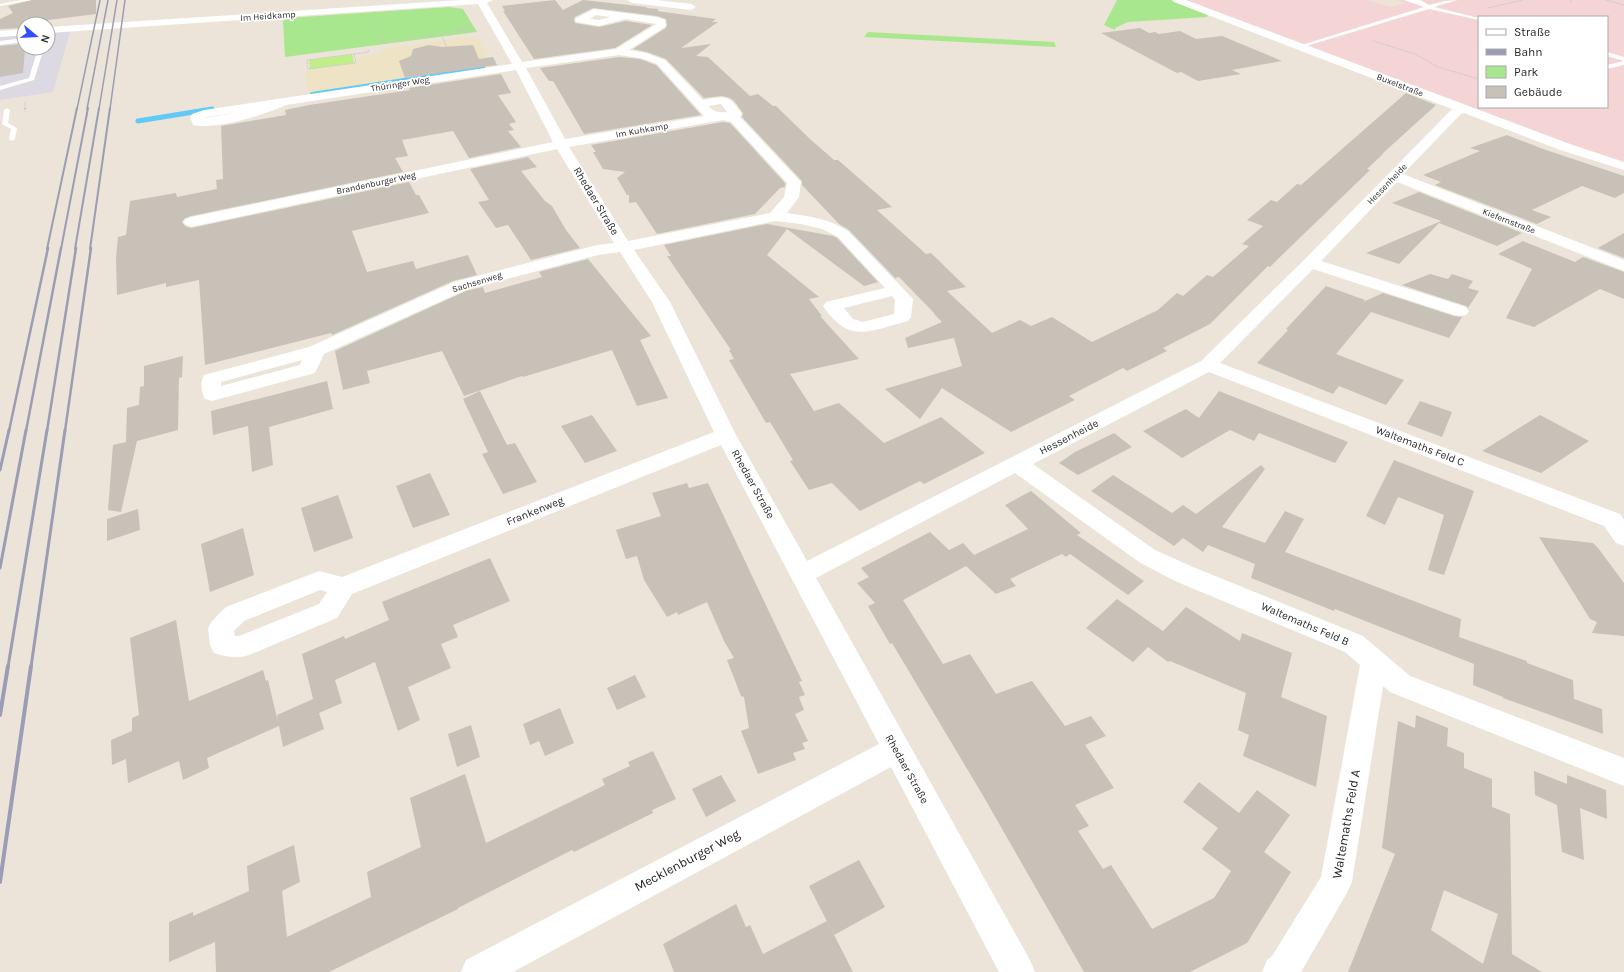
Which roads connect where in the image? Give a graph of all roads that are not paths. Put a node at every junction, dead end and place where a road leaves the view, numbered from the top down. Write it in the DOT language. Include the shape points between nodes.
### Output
graph roads {
  1 [pos="29,0"];
  2 [pos="483,0"];
  3 [pos="632,0"];
  4 [pos="1177,0"];
  5 [pos="1406,0"];
  6 [pos="1429,0"];
  7 [pos="1456,0"];
  8 [pos="1419,2"];
  9 [pos="1445,2"];
  10 [pos="1,7"];
  11 [pos="691,7"];
  12 [pos="1428,8"];
  13 [pos="626,16"];
  14 [pos="1478,19"];
  15 [pos="56,29"];
  16 [pos="16,33"];
  17 [pos="0,34"];
  18 [pos="16,41"];
  19 [pos="0,43"];
  20 [pos="1298,46"];
  21 [pos="619,52"];
  22 [pos="1608,54"];
  23 [pos="39,56"];
  24 [pos="1624,59"];
  25 [pos="1624,63"];
  26 [pos="519,66"];
  27 [pos="1608,67"];
  28 [pos="0,88"];
  29 [pos="281,103"];
  30 [pos="1466,109"];
  31 [pos="7,110"];
  32 [pos="722,116"];
  33 [pos="12,139"];
  34 [pos="561,144"];
  35 [pos="1624,166"];
  36 [pos="1395,176"];
  37 [pos="775,216"];
  38 [pos="191,222"];
  39 [pos="624,247"];
  40 [pos="1310,263"];
  41 [pos="1624,266"];
  42 [pos="896,290"];
  43 [pos="1460,311"];
  44 [pos="316,351"];
  45 [pos="1208,365"];
  46 [pos="726,435"];
  47 [pos="1017,464"];
  48 [pos="1620,523"];
  49 [pos="802,574"];
  50 [pos="343,587"];
  51 [pos="1374,662"];
  52 [pos="896,749"];
  53 [pos="1624,772"];
  54 [pos="478,972"];
  55 [pos="1018,972"];
  56 [pos="1279,972"];
  1 -- 10 [label="lane"];
  2 -- 15 [label="street, Im Heidkamp"];
  2 -- 26 [label="street, Rhedaer Straße"];
  3 -- 11 [label="street"];
  4 -- 20 [label="street, Buxelstraße"];
  5 -- 8 [label="lane"];
  6 -- 9 [label="lane"];
  7 -- 9 [label="lane"];
  8 -- 12 [label="lane"];
  9 -- 12 [label="lane"];
  12 -- 14 [label="lane"];
  12 -- 20 [label="lane"];
  13 -- 21 [label="street, Im Kuhkamp" via="661,22"];
  16 -- 17 [label="street"];
  18 -- 19 [label="lane"];
  20 -- 30 [label="street, Buxelstraße"];
  21 -- 26 [label="street, Im Kuhkamp"];
  21 -- 32 [label="street, Im Kuhkamp" via="642,55 661,62 700,104 724,100 736,114"];
  22 -- 24 [label="lane"];
  23 -- 28 [label="lane" via="32,78"];
  25 -- 27 [label="lane"];
  26 -- 29 [label="street, Thüringer Weg"];
  26 -- 34 [label="street, Rhedaer Straße"];
  29 -- 29 [label="street, Thüringer Weg" via="204,114 196,117 197,122 208,122 253,113"];
  30 -- 35 [label="street, Buxelstraße" via="1565,147"];
  30 -- 36 [label="street, Hessenheide" via="1457,111"];
  31 -- 33 [label="lane" via="5,124 14,128"];
  32 -- 34 [label="street, Im Kuhkamp"];
  32 -- 37 [label="street" via="735,119 794,182 795,192 789,203"];
  34 -- 38 [label="street, Brandenburger Weg"];
  34 -- 39 [label="street, Rhedaer Straße"];
  36 -- 40 [label="street, Hessenheide"];
  36 -- 41 [label="street, Kiefernstraße"];
  37 -- 39 [label="street"];
  37 -- 42 [label="street" via="836,229"];
  39 -- 44 [label="street, Sachsenweg" via="597,250 460,286"];
  39 -- 46 [label="street, Rhedaer Straße" via="660,302"];
  40 -- 43 [label="street"];
  40 -- 45 [label="street, Hessenheide"];
  44 -- 44 [label="street, Sachsenweg" via="308,369 212,395 211,380"];
  45 -- 47 [label="street, Hessenheide"];
  45 -- 48 [label="street, Waltemaths Feld C"];
  46 -- 49 [label="street, Rhedaer Straße"];
  46 -- 50 [label="street, Frankenweg"];
  47 -- 49 [label="street, Hessenheide"];
  47 -- 51 [label="street, Waltemaths Feld B" via="1147,556 1184,574 1354,644"];
  49 -- 52 [label="street, Rhedaer Straße"];
  51 -- 53 [label="street, Waltemaths Feld B" via="1400,684"];
  51 -- 56 [label="street, Waltemaths Feld A" via="1336,882 1284,968"];
  52 -- 54 [label="street, Mecklenburger Weg"];
  52 -- 55 [label="street, Rhedaer Straße"];
}
